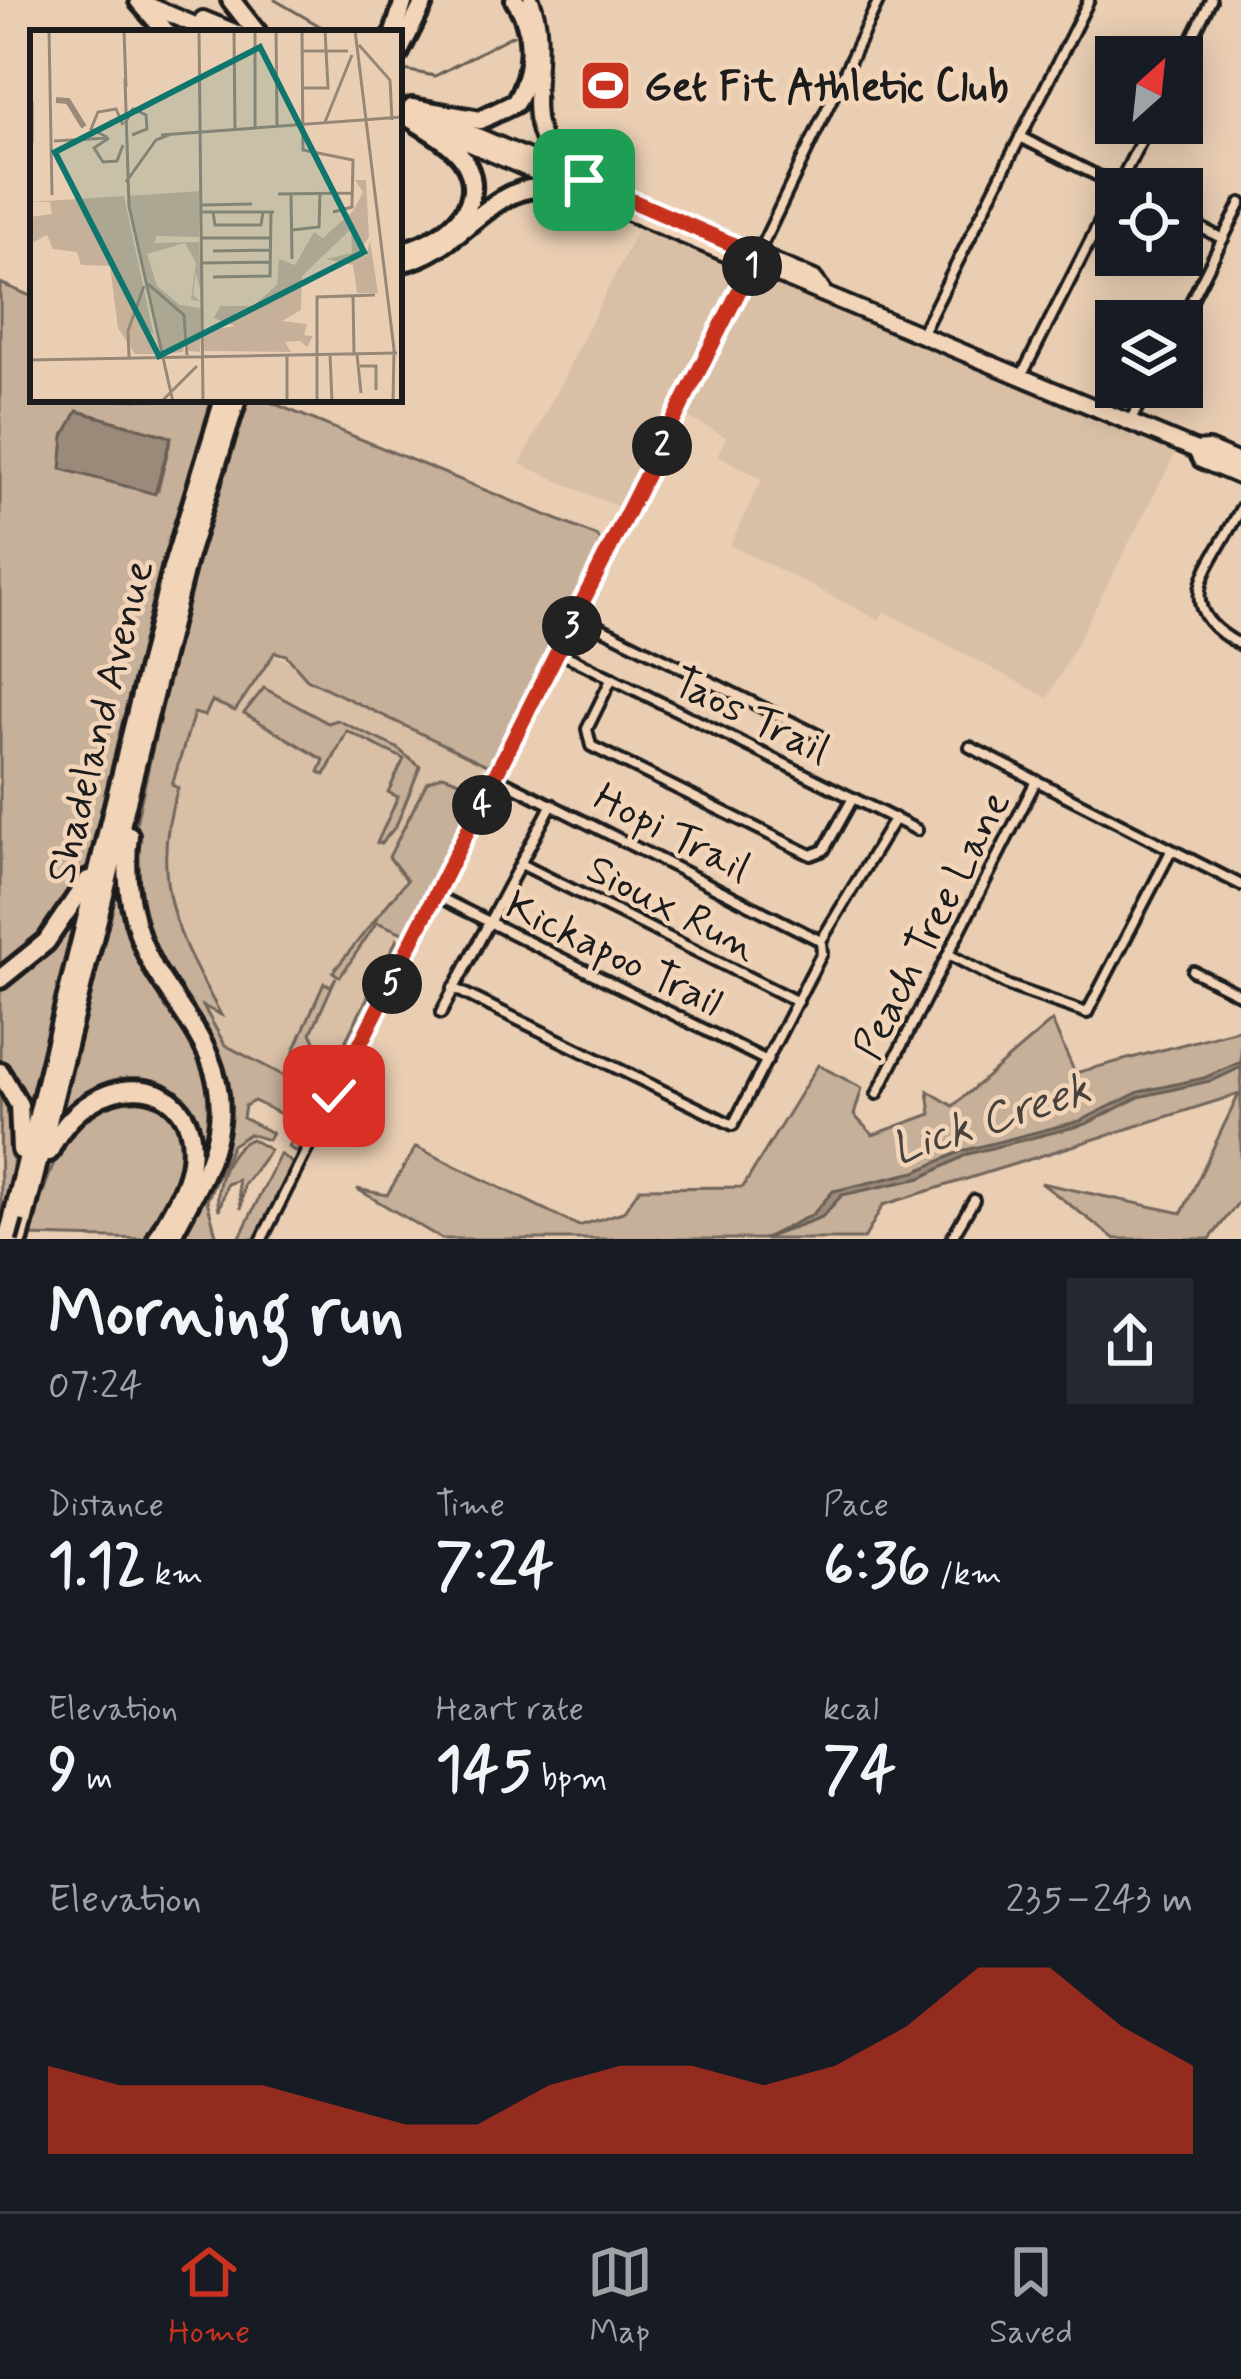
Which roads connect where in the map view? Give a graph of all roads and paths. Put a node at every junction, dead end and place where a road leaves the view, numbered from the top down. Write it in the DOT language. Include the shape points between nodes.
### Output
graph roads {
  1 [pos="160,0"];
  2 [pos="231,0"];
  3 [pos="408,0"];
  4 [pos="425,0"];
  5 [pos="440,0"];
  6 [pos="514,0"];
  7 [pos="531,0"];
  8 [pos="879,0"];
  9 [pos="1090,0"];
  10 [pos="1211,0"];
  11 [pos="137,1"];
  12 [pos="163,30"];
  13 [pos="207,30"];
  14 [pos="230,30"];
  15 [pos="255,30"];
  16 [pos="400,30"];
  17 [pos="402,33"];
  18 [pos="402,35"];
  19 [pos="1193,36"];
  20 [pos="405,110"];
  21 [pos="1020,137"];
  22 [pos="1095,176"];
  23 [pos="584,180"];
  24 [pos="603,202"];
  25 [pos="1241,202"];
  26 [pos="1203,228"];
  27 [pos="1095,234"];
  28 [pos="1223,238"];
  29 [pos="402,251"];
  30 [pos="754,261"];
  31 [pos="402,262"];
  32 [pos="1192,300"];
  33 [pos="922,333"];
  34 [pos="1022,375"];
  35 [pos="223,402"];
  36 [pos="236,402"];
  37 [pos="1138,408"];
  38 [pos="1131,422"];
  39 [pos="1196,450"];
  40 [pos="1241,463"];
  41 [pos="1241,477"];
  42 [pos="1241,508"];
  43 [pos="577,616"];
  44 [pos="1241,645"];
  45 [pos="560,652"];
  46 [pos="612,678"];
  47 [pos="820,736"];
  48 [pos="970,747"];
  49 [pos="134,777"];
  50 [pos="496,777"];
  51 [pos="1036,781"];
  52 [pos="853,797"];
  53 [pos="552,804"];
  54 [pos="895,818"];
  55 [pos="917,830"];
  56 [pos="1171,851"];
  57 [pos="101,859"];
  58 [pos="521,864"];
  59 [pos="1241,885"];
  60 [pos="437,896"];
  61 [pos="488,922"];
  62 [pos="821,941"];
  63 [pos="950,955"];
  64 [pos="1193,971"];
  65 [pos="0,979"];
  66 [pos="453,988"];
  67 [pos="1241,995"];
  68 [pos="798,1002"];
  69 [pos="441,1013"];
  70 [pos="767,1061"];
  71 [pos="0,1072"];
  72 [pos="878,1094"];
  73 [pos="974,1200"];
  74 [pos="21,1216"];
  75 [pos="7,1239"];
  76 [pos="157,1239"];
  77 [pos="170,1239"];
  78 [pos="262,1239"];
  79 [pos="951,1239"];
  1 -- 14 [label="main road"];
  2 -- 15 [label="highway"];
  3 -- 16 [label="highway"];
  4 -- 17 [label="highway"];
  5 -- 18 [label="highway"];
  6 -- 20 [label="highway" via="530,47 514,103 480,120"];
  7 -- 23 [label="main road" via="542,44 537,129 550,154"];
  8 -- 30 [label="street"];
  9 -- 21 [label="street"];
  10 -- 19 [label="street"];
  11 -- 12 [label="highway"];
  11 -- 13 [label="main road"];
  20 -- 23 [label="main road"];
  20 -- 24 [label="main road"];
  20 -- 29 [label="highway" via="462,158 471,192 448,230"];
  21 -- 22 [label="street"];
  21 -- 33 [label="street"];
  23 -- 30 [label="main road"];
  24 -- 30 [label="main road"];
  24 -- 31 [label="highway" via="545,188 513,193 446,246"];
  25 -- 28 [label="street"];
  26 -- 28 [label="street"];
  27 -- 34 [label="street"];
  28 -- 32 [label="street"];
  30 -- 33 [label="main road"];
  30 -- 43 [label="street"];
  33 -- 34 [label="main road"];
  34 -- 38 [label="main road"];
  35 -- 57 [label="highway, Shadeland Avenue" via="179,543"];
  36 -- 49 [label="highway, Shadeland Avenue" via="192,540"];
  37 -- 38 [label="street"];
  38 -- 39 [label="main road"];
  39 -- 40 [label="main road"];
  39 -- 41 [label="main road" via="1201,460"];
  42 -- 44 [label="street" via="1198,605 1205,623"];
  43 -- 45 [label="street"];
  43 -- 47 [label="street"];
  45 -- 46 [label="street, Taos Trail"];
  45 -- 50 [label="street"];
  46 -- 52 [label="street, Taos Trail"];
  46 -- 52 [label="street" via="587,742 651,776 811,855 824,850"];
  48 -- 51 [label="street"];
  49 -- 74 [label="highway, Shadeland Avenue"];
  49 -- 77 [label="highway" via="127,862 133,915 155,969 205,1043 220,1096 214,1148"];
  50 -- 53 [label="street, Hopi Trail"];
  50 -- 60 [label="street"];
  51 -- 56 [label="street"];
  51 -- 63 [label="street, Peach Tree Lane"];
  52 -- 54 [label="street, Taos Trail"];
  53 -- 58 [label="street"];
  53 -- 62 [label="street, Hopi Trail"];
  54 -- 55 [label="street, Taos Trail"];
  54 -- 62 [label="street"];
  56 -- 59 [label="street"];
  56 -- 63 [label="street" via="1085,1013"];
  57 -- 65 [label="highway" via="55,933"];
  57 -- 74 [label="highway, Shadeland Avenue"];
  58 -- 61 [label="street"];
  58 -- 68 [label="street, Sioux Run"];
  60 -- 61 [label="street, Kickapoo Trail"];
  60 -- 78 [label="street"];
  61 -- 66 [label="street"];
  61 -- 70 [label="street, Kickapoo Trail"];
  62 -- 68 [label="street"];
  63 -- 72 [label="street, Peach Tree Lane"];
  64 -- 67 [label="street"];
  66 -- 69 [label="street"];
  66 -- 70 [label="street" via="727,1125 739,1120"];
  68 -- 70 [label="street"];
  71 -- 74 [label="highway" via="22,1119"];
  73 -- 79 [label="street"];
  74 -- 75 [label="highway, bridge"];
  74 -- 76 [label="highway" via="52,1145 83,1103 112,1089 146,1090 178,1112 192,1149"];
}
